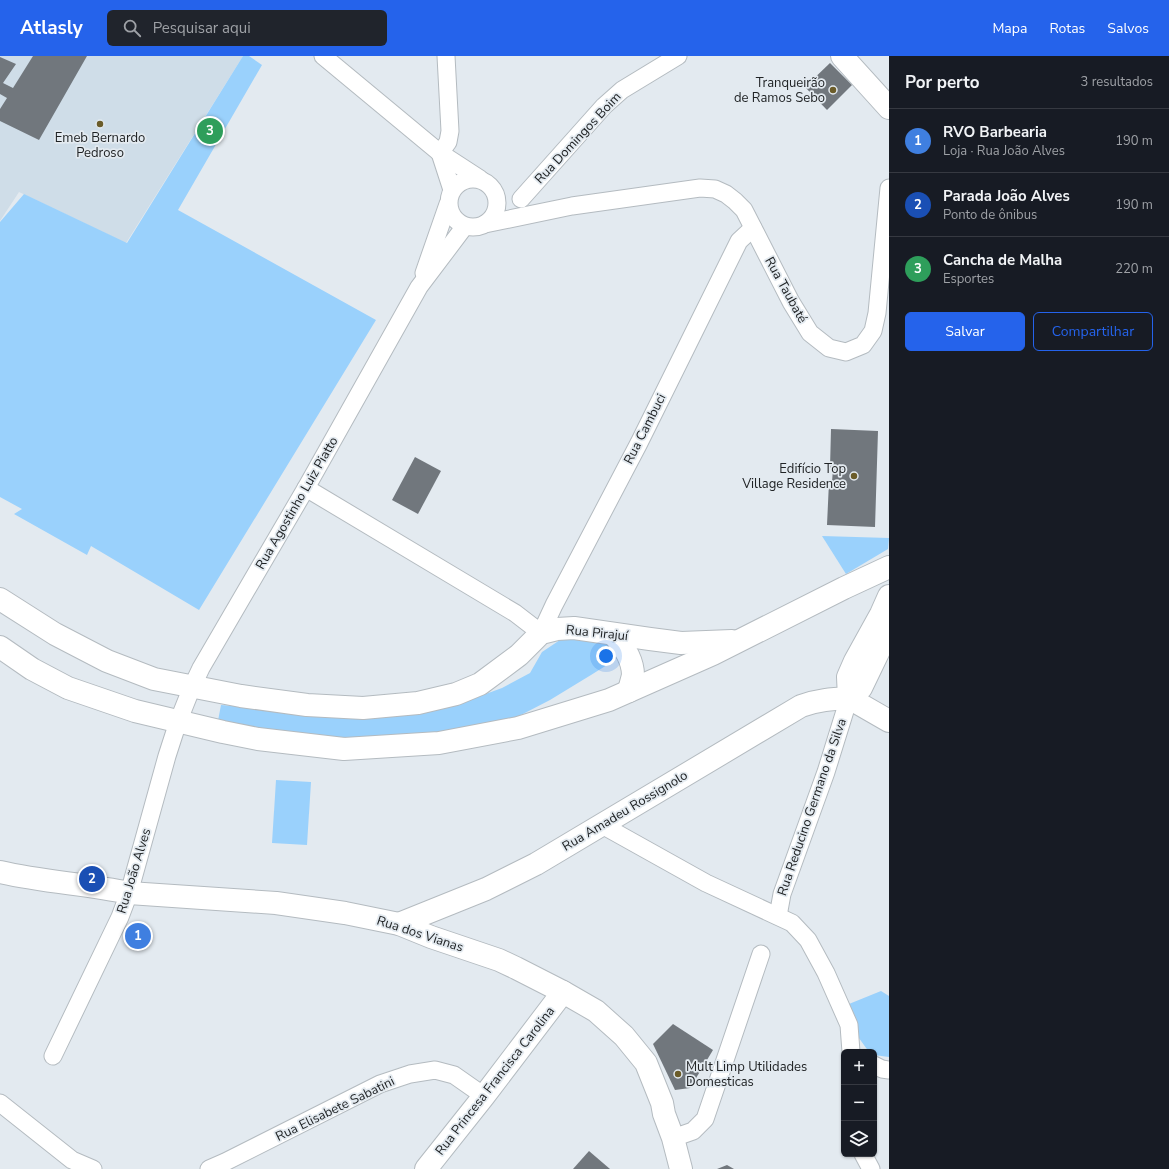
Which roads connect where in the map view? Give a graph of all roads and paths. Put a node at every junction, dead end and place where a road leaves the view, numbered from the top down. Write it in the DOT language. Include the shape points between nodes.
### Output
graph roads {
  1 [pos="323,56"];
  2 [pos="446,56"];
  3 [pos="678,56"];
  4 [pos="842,56"];
  5 [pos="889,108"];
  6 [pos="440,153"];
  7 [pos="480,179"];
  8 [pos="889,188"];
  9 [pos="496,195"];
  10 [pos="450,197"];
  11 [pos="521,199"];
  12 [pos="572,206"];
  13 [pos="485,224"];
  14 [pos="465,226"];
  15 [pos="753,228"];
  16 [pos="419,287"];
  17 [pos="306,488"];
  18 [pos="889,567"];
  19 [pos="866,578"];
  20 [pos="889,580"];
  21 [pos="889,596"];
  22 [pos="0,599"];
  23 [pos="889,630"];
  24 [pos="541,633"];
  25 [pos="613,634"];
  26 [pos="740,641"];
  27 [pos="0,648"];
  28 [pos="192,686"];
  29 [pos="629,691"];
  30 [pos="849,698"];
  31 [pos="889,721"];
  32 [pos="178,722"];
  33 [pos="602,825"];
  34 [pos="0,872"];
  35 [pos="129,893"];
  36 [pos="778,916"];
  37 [pos="399,924"];
  38 [pos="761,954"];
  39 [pos="563,992"];
  40 [pos="853,1048"];
  41 [pos="52,1056"];
  42 [pos="877,1066"];
  43 [pos="889,1070"];
  44 [pos="484,1096"];
  45 [pos="0,1103"];
  46 [pos="673,1138"];
  47 [pos="865,1157"];
  48 [pos="93,1169"];
  49 [pos="209,1169"];
  50 [pos="426,1169"];
  51 [pos="681,1169"];
  52 [pos="871,1169"];
  1 -- 6 [label="street"];
  2 -- 6 [label="street" via="450,131 448,142"];
  3 -- 11 [label="street, Rua Domingos Boim" via="622,90 604,106"];
  4 -- 5 [label="main road"];
  6 -- 7 [label="street"];
  6 -- 10 [label="street"];
  7 -- 9 [label="street" via="491,186"];
  7 -- 10 [label="street" via="472,178 457,184"];
  8 -- 15 [label="street, Rua Taubaté" via="877,313 872,331 863,345 846,352 829,348 810,333"];
  9 -- 11 [label="street, Rua Taubaté"];
  9 -- 13 [label="street" via="498,206 491,220"];
  10 -- 14 [label="street" via="453,218"];
  10 -- 16 [label="street, Rua Agostinho Luiz Piatto"];
  11 -- 12 [label="street, Rua Taubaté"];
  12 -- 13 [label="street, Rua Taubaté"];
  12 -- 15 [label="street, Rua Taubaté" via="700,188 715,189 726,194 744,210"];
  13 -- 14 [label="street"];
  14 -- 16 [label="street, Rua Agostinho Luiz Piatto"];
  15 -- 24 [label="street, Rua Cambuci" via="739,241"];
  16 -- 17 [label="street, Rua Agostinho Luiz Piatto"];
  17 -- 24 [label="street" via="515,613"];
  17 -- 28 [label="street, Rua Agostinho Luiz Piatto"];
  18 -- 19 [label="main road, Rua Pirajuí"];
  19 -- 20 [label="main road" via="881,576"];
  19 -- 26 [label="main road, Rua Pirajuí"];
  21 -- 30 [label="main road, Rua Reducino Germano da Silva" via="848,677"];
  22 -- 28 [label="main road" via="55,634 107,661 154,679"];
  23 -- 30 [label="main road, Rua Reducino Germano da Silva" via="861,688"];
  24 -- 25 [label="main road, Rua Pirajuí" via="574,628"];
  24 -- 28 [label="main road" via="519,655 480,684 456,694 418,703 363,708 307,705"];
  25 -- 26 [label="main road, Rua Pirajuí" via="681,643"];
  25 -- 29 [label="main road" via="626,650 630,662 633,675"];
  26 -- 29 [label="main road"];
  27 -- 32 [label="main road" via="68,688"];
  28 -- 32 [label="street, Rua Agostinho Luiz Piatto"];
  29 -- 32 [label="main road" via="609,700 518,728 439,743 344,749 258,739"];
  30 -- 31 [label="main road"];
  30 -- 33 [label="main road, Rua Amadeu Rossignolo" via="830,699 801,706"];
  30 -- 36 [label="street, Rua Reducino Germano da Silva" via="826,772 782,894"];
  32 -- 35 [label="street, Rua João Alves"];
  33 -- 36 [label="street" via="706,883"];
  33 -- 37 [label="main road, Rua Amadeu Rossignolo" via="536,864 486,889"];
  34 -- 35 [label="main road, Rua dos Vianas"];
  35 -- 37 [label="main road, Rua dos Vianas" via="276,904 345,913"];
  35 -- 41 [label="street, Rua João Alves" via="120,918"];
  36 -- 40 [label="street" via="792,923 808,940 849,1025"];
  37 -- 39 [label="main road, Rua dos Vianas" via="499,960"];
  38 -- 46 [label="street" via="705,1119 693,1132"];
  39 -- 44 [label="main road, Rua Princesa Francisca Carolina"];
  39 -- 46 [label="main road, Rua dos Vianas" via="596,1011 624,1036 646,1062"];
  42 -- 43 [label="street"];
  44 -- 49 [label="street, Rua Elisabete Sabatini" via="454,1075 435,1070 410,1074 380,1084"];
  44 -- 50 [label="main road, Rua Princesa Francisca Carolina"];
  45 -- 48 [label="street" via="72,1160"];
  46 -- 51 [label="main road, Rua dos Vianas"];
  47 -- 52 [label="street"];
}
